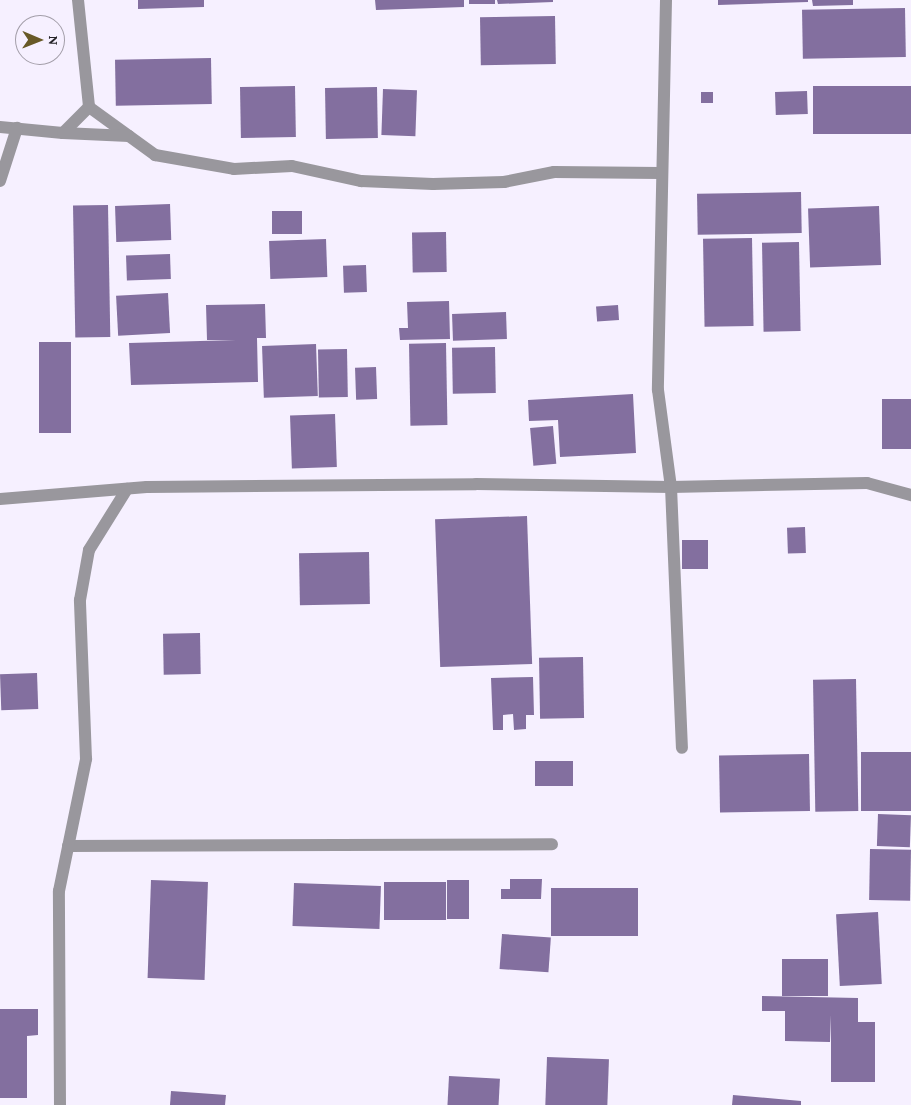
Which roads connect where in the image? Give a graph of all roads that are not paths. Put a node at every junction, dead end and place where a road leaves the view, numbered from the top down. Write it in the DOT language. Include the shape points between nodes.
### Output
graph roads {
  1 [pos="78,0"];
  2 [pos="666,0"];
  3 [pos="89,107"];
  4 [pos="0,127"];
  5 [pos="16,128"];
  6 [pos="63,134"];
  7 [pos="129,136"];
  8 [pos="660,173"];
  9 [pos="0,181"];
  10 [pos="671,487"];
  11 [pos="127,489"];
  12 [pos="911,495"];
  13 [pos="0,499"];
  14 [pos="682,748"];
  15 [pos="552,844"];
  16 [pos="68,846"];
  17 [pos="60,1105"];
  1 -- 3 [label="street"];
  2 -- 8 [label="street"];
  3 -- 6 [label="street"];
  3 -- 7 [label="street"];
  4 -- 5 [label="street"];
  5 -- 6 [label="street"];
  5 -- 9 [label="street"];
  6 -- 7 [label="street"];
  7 -- 8 [label="street" via="155,155 234,169 292,166 361,181 504,182 554,172"];
  8 -- 10 [label="street" via="658,390"];
  10 -- 11 [label="street" via="476,484"];
  10 -- 12 [label="street" via="867,483"];
  10 -- 14 [label="street"];
  11 -- 13 [label="street"];
  11 -- 16 [label="street" via="89,550 80,600 86,760"];
  15 -- 16 [label="street"];
  16 -- 17 [label="street" via="59,891"];
}
